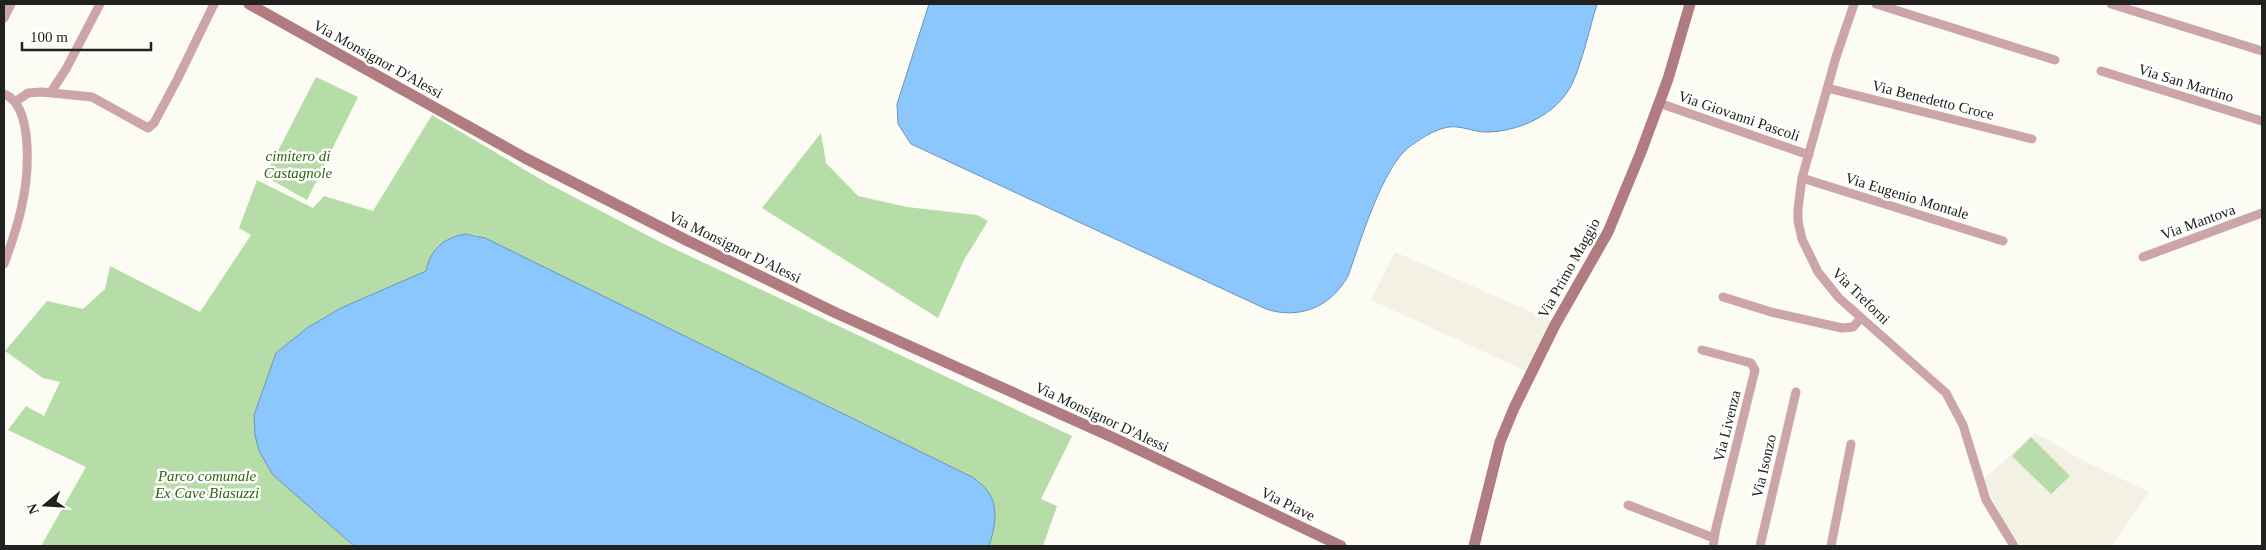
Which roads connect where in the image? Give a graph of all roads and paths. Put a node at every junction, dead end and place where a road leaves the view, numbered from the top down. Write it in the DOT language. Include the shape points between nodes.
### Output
graph roads {
  1 [pos="11,4"];
  2 [pos="100,4"];
  3 [pos="214,4"];
  4 [pos="249,4"];
  5 [pos="1690,4"];
  6 [pos="1854,4"];
  7 [pos="1876,4"];
  8 [pos="2110,4"];
  9 [pos="4,18"];
  10 [pos="2262,51"];
  11 [pos="2055,60"];
  12 [pos="2102,71"];
  13 [pos="1828,88"];
  14 [pos="51,92"];
  15 [pos="4,94"];
  16 [pos="15,102"];
  17 [pos="1659,103"];
  18 [pos="2262,122"];
  19 [pos="2032,139"];
  20 [pos="1809,155"];
  21 [pos="1802,178"];
  22 [pos="2262,213"];
  23 [pos="2003,241"];
  24 [pos="7,247"];
  25 [pos="2143,257"];
  26 [pos="4,264"];
  27 [pos="1723,297"];
  28 [pos="1861,318"];
  29 [pos="1702,350"];
  30 [pos="1796,392"];
  31 [pos="1851,444"];
  32 [pos="1222,489"];
  33 [pos="1628,505"];
  34 [pos="1714,542"];
  35 [pos="1341,546"];
  36 [pos="1474,546"];
  37 [pos="1760,546"];
  38 [pos="1832,546"];
  39 [pos="2014,546"];
  1 -- 9 [label="street"];
  2 -- 14 [label="street"];
  3 -- 14 [label="street" via="177,80 154,123 148,128 92,97"];
  4 -- 32 [label="main road, Via Monsignor D'Alessi" via="525,158 684,240 836,314"];
  5 -- 17 [label="main road, Via Primo Maggio"];
  6 -- 13 [label="street, Via Treforni"];
  7 -- 11 [label="street"];
  8 -- 10 [label="street"];
  12 -- 18 [label="street, Via San Martino"];
  13 -- 19 [label="street, Via Benedetto Croce"];
  13 -- 20 [label="street, Via Treforni"];
  14 -- 16 [label="street" via="28,93"];
  15 -- 16 [label="street"];
  16 -- 24 [label="street" via="25,123 27,168 22,205"];
  17 -- 20 [label="street, Via Giovanni Pascoli"];
  17 -- 36 [label="main road, Via Primo Maggio" via="1608,232 1554,325 1514,408 1500,442"];
  20 -- 21 [label="street, Via Treforni"];
  21 -- 23 [label="street, Via Eugenio Montale"];
  21 -- 28 [label="street, Via Treforni" via="1798,221 1806,250 1828,286"];
  22 -- 25 [label="street, Via Mantova"];
  24 -- 26 [label="street"];
  27 -- 28 [label="street" via="1842,328 1853,327"];
  28 -- 39 [label="street, Via Treforni" via="1946,394 1963,425 1986,500"];
  29 -- 34 [label="street, Via Livenza" via="1751,363 1755,370"];
  30 -- 37 [label="street, Via Isonzo"];
  31 -- 38 [label="street"];
  32 -- 35 [label="main road, Via Piave"];
  33 -- 34 [label="street"];
}
